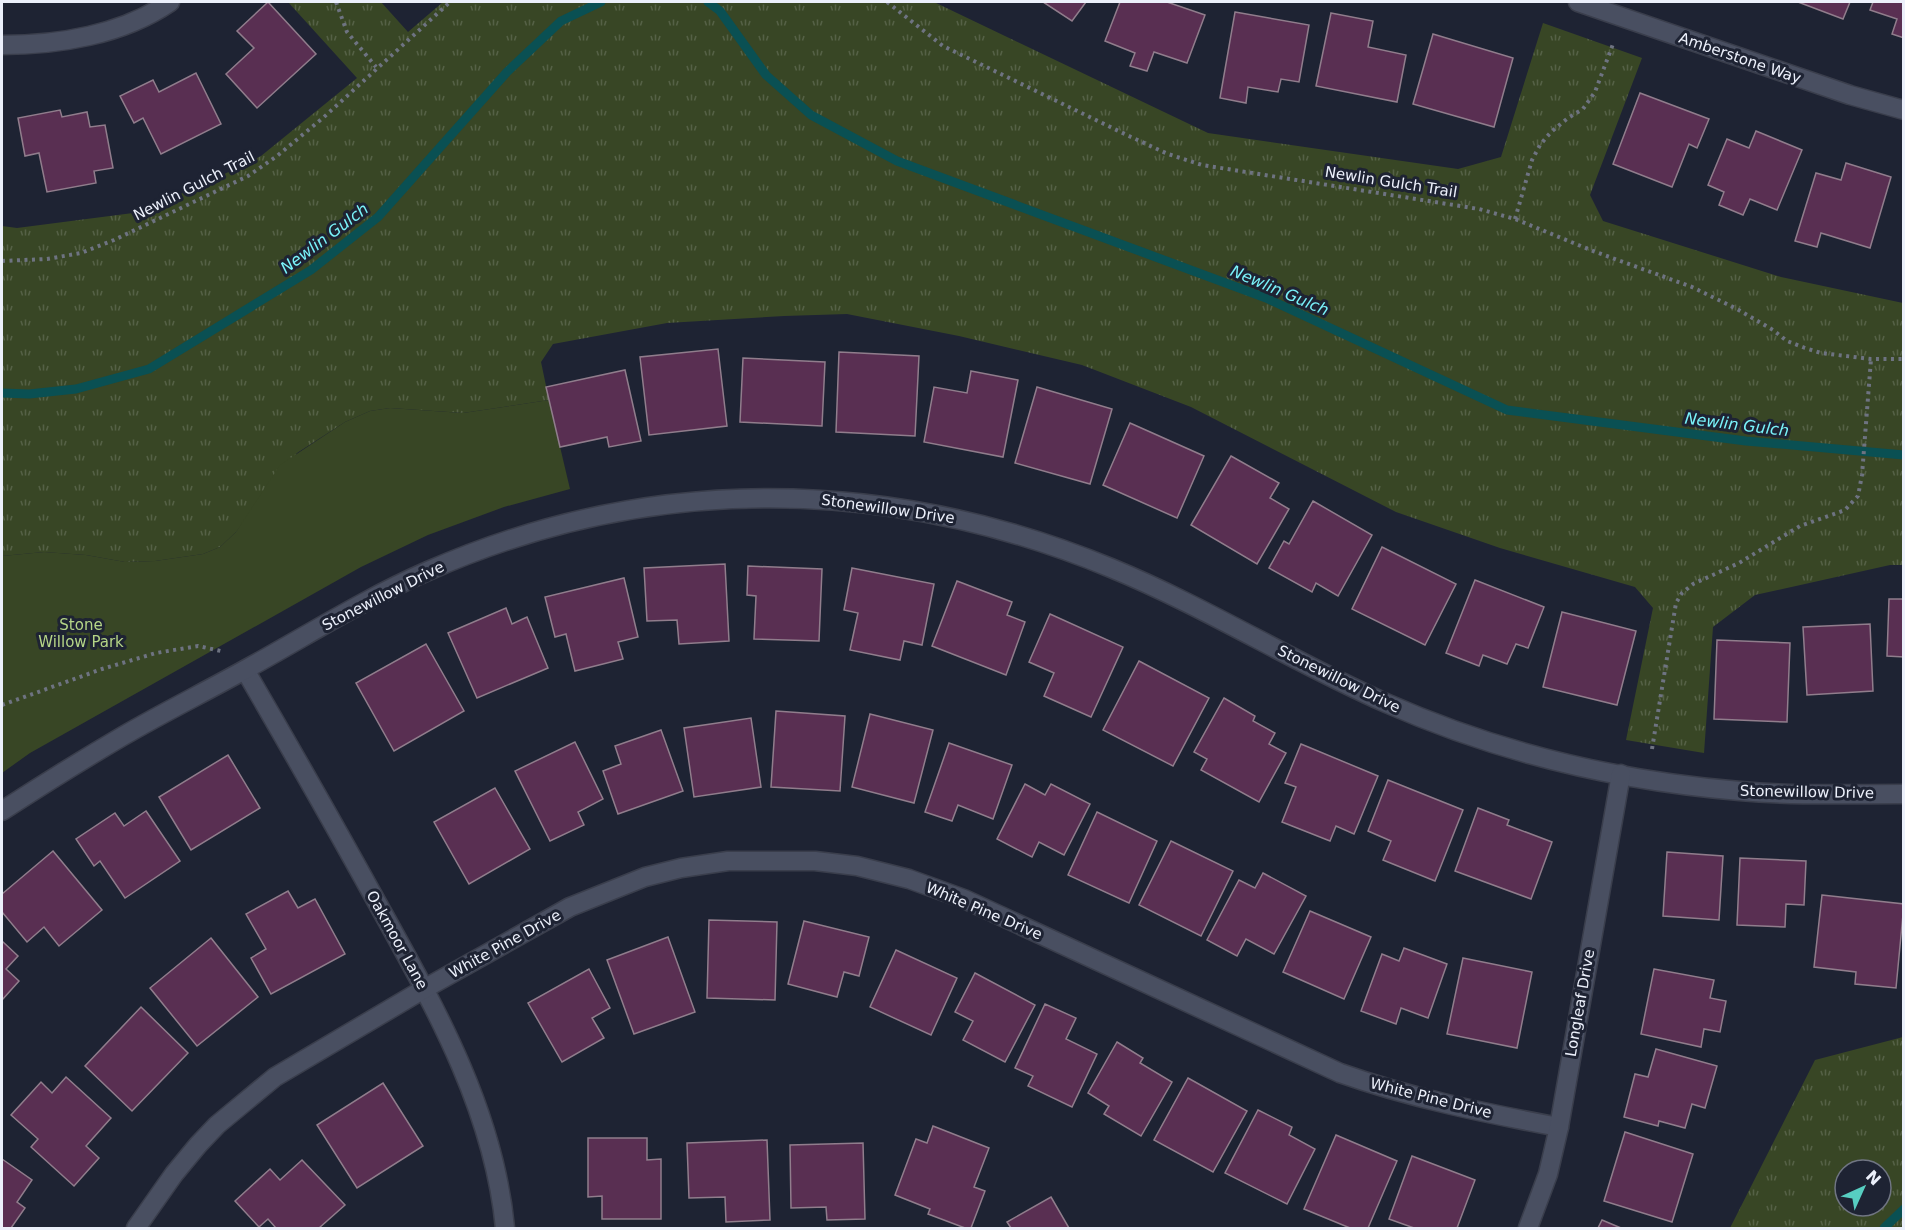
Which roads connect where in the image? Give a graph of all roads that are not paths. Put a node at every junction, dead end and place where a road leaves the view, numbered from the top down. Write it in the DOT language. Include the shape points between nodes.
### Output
graph roads {
  1 [pos="170,2"];
  2 [pos="1583,2"];
  3 [pos="2,45"];
  4 [pos="1904,110"];
  5 [pos="245,670"];
  6 [pos="1622,774"];
  7 [pos="1904,794"];
  8 [pos="2,811"];
  9 [pos="424,988"];
  10 [pos="1558,1127"];
  11 [pos="136,1228"];
  12 [pos="505,1228"];
  13 [pos="1528,1228"];
  1 -- 3 [label="street" via="134,21 80,38"];
  2 -- 4 [label="street, Amberstone Way" via="1850,95"];
  5 -- 6 [label="street, Stonewillow Drive" via="427,571 580,520 664,504 718,499 832,500 922,511 1054,546 1145,583 1410,713 1503,747"];
  5 -- 8 [label="street, Stonewillow Drive" via="124,735"];
  5 -- 9 [label="street, Oakmoor Lane"];
  6 -- 7 [label="street, Stonewillow Drive" via="1748,792"];
  6 -- 10 [label="street, Longleaf Drive"];
  9 -- 10 [label="street, White Pine Drive" via="570,908 645,877 728,861 815,861 909,879 964,899 1340,1073 1447,1105"];
  9 -- 11 [label="street, White Pine Drive" via="258,1091 198,1145"];
  9 -- 12 [label="street, Oakmoor Lane" via="476,1102 495,1167"];
  10 -- 13 [label="street, Longleaf Drive" via="1548,1174"];
}
